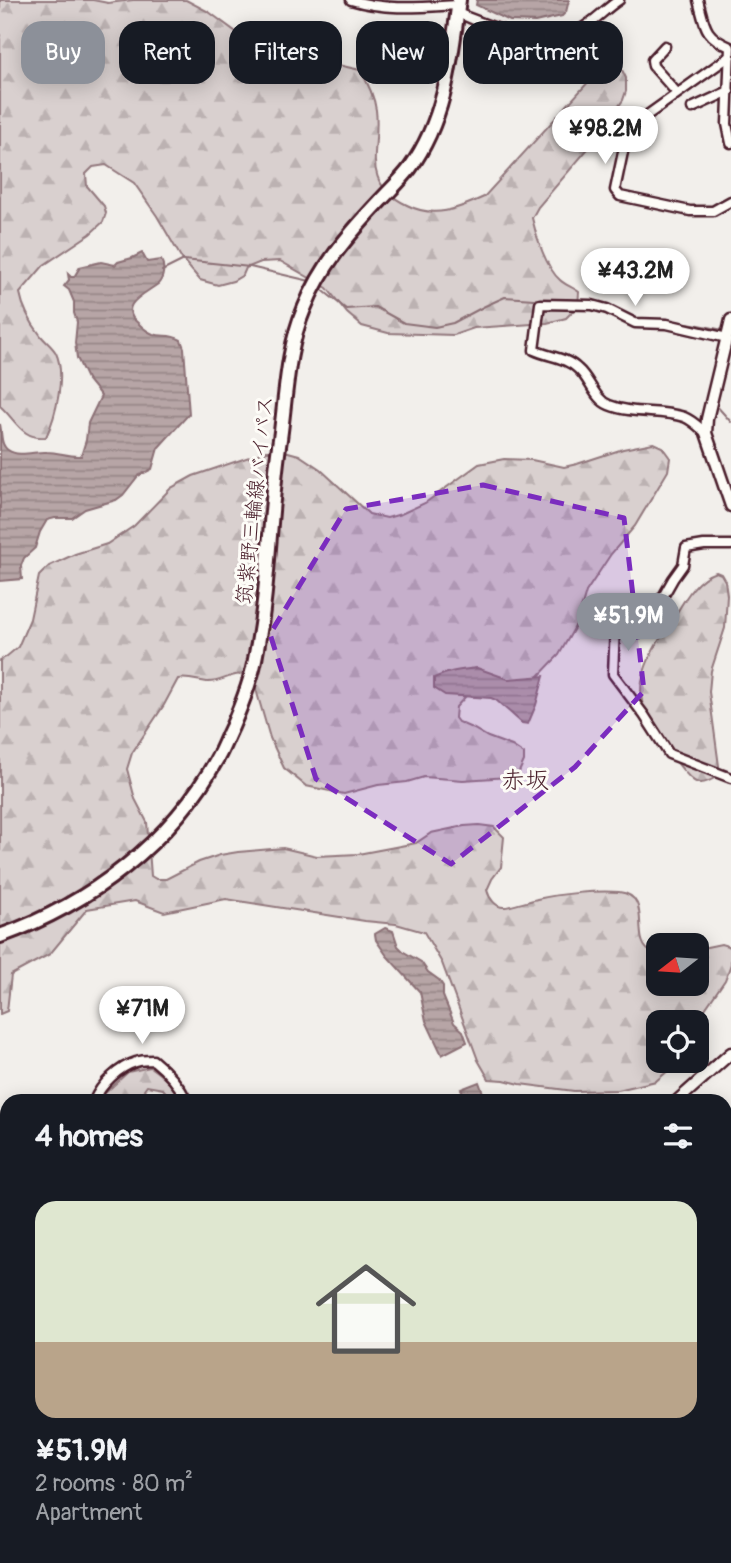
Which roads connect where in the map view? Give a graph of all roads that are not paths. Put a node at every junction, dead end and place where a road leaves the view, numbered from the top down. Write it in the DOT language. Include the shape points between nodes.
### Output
graph roads {
  1 [pos="351,0"];
  2 [pos="619,0"];
  3 [pos="698,0"];
  4 [pos="458,6"];
  5 [pos="665,46"];
  6 [pos="731,47"];
  7 [pos="730,56"];
  8 [pos="729,91"];
  9 [pos="677,93"];
  10 [pos="692,108"];
  11 [pos="730,137"];
  12 [pos="731,201"];
  13 [pos="731,320"];
  14 [pos="727,338"];
  15 [pos="706,433"];
  16 [pos="731,506"];
  17 [pos="731,545"];
  18 [pos="731,778"];
  19 [pos="0,936"];
  20 [pos="731,1053"];
  21 [pos="98,1094"];
  22 [pos="184,1094"];
  23 [pos="685,1094"];
  1 -- 4 [label="street" via="402,8"];
  2 -- 4 [label="street" via="582,29 556,38 513,33"];
  3 -- 6 [label="street" via="711,36"];
  4 -- 19 [label="main road, 筑紫野三輪線バイパス" via="446,88 427,141 409,169 326,265 303,311 287,380 256,656 241,707 218,757 173,823 127,865 81,898"];
  5 -- 9 [label="street" via="652,60 653,66"];
  6 -- 7 [label="street"];
  7 -- 8 [label="street"];
  7 -- 9 [label="street"];
  8 -- 10 [label="street"];
  8 -- 11 [label="street"];
  9 -- 12 [label="street" via="626,133 615,190 620,196 690,211 713,211"];
  13 -- 14 [label="street"];
  14 -- 15 [label="street"];
  14 -- 15 [label="street" via="667,324 635,323 592,305 540,304 534,350 572,364 607,404 682,416"];
  15 -- 16 [label="street"];
  17 -- 18 [label="street" via="686,548 683,565 660,602 654,628 615,628 613,674 669,754"];
  20 -- 23 [label="street"];
  21 -- 22 [label="street" via="124,1067 153,1060 167,1070"];
}
